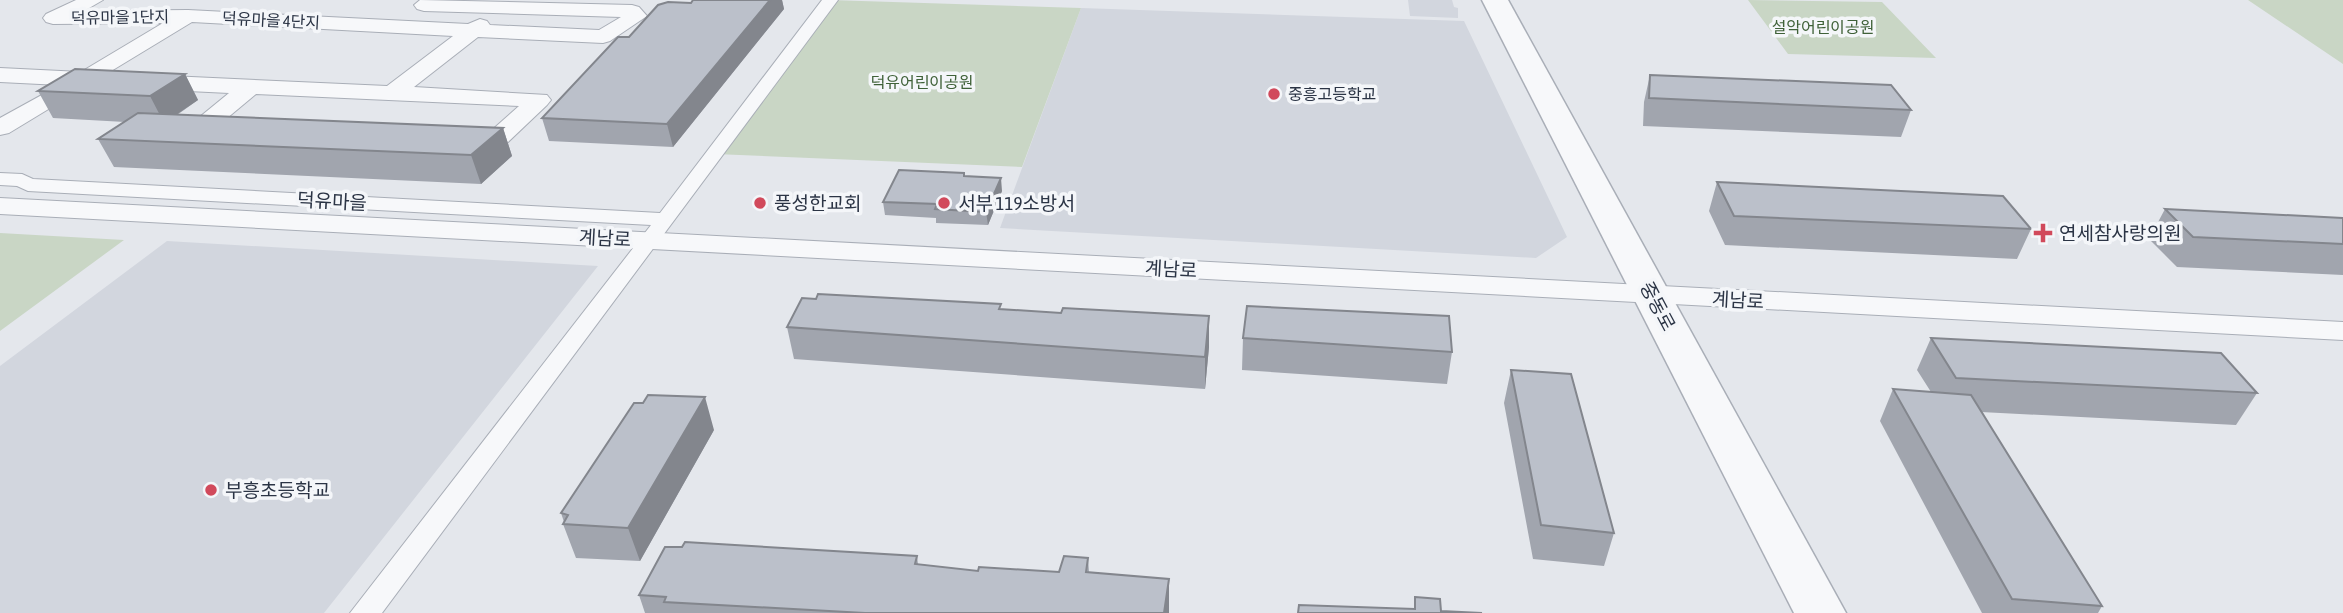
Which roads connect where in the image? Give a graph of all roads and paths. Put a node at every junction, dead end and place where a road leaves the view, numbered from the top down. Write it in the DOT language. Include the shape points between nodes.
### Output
graph roads {
  1 [pos="93,0"];
  2 [pos="230,0"];
  3 [pos="830,0"];
  4 [pos="1495,0"];
  5 [pos="505,3"];
  6 [pos="424,5"];
  7 [pos="188,16"];
  8 [pos="476,29"];
  9 [pos="0,75"];
  10 [pos="29,76"];
  11 [pos="85,79"];
  12 [pos="251,86"];
  13 [pos="0,90"];
  14 [pos="393,93"];
  15 [pos="0,128"];
  16 [pos="260,128"];
  17 [pos="442,136"];
  18 [pos="0,178"];
  19 [pos="0,206"];
  20 [pos="658,230"];
  21 [pos="1652,296"];
  22 [pos="2343,331"];
  23 [pos="365,613"];
  24 [pos="1820,613"];
  1 -- 7 [label="street, 덕유마을 1단지" via="54,18"];
  2 -- 7 [label="street"];
  3 -- 20 [label="street"];
  4 -- 21 [label="street, 중동로"];
  5 -- 6 [label="street, 덕유마을 4단지"];
  5 -- 8 [label="street"];
  5 -- 8 [label="street, 덕유마을 4단지" via="632,11 636,16 603,37"];
  7 -- 8 [label="street, 덕유마을 4단지"];
  7 -- 11 [label="street"];
  8 -- 14 [label="street"];
  9 -- 10 [label="street"];
  10 -- 11 [label="street"];
  10 -- 13 [label="street"];
  11 -- 12 [label="street"];
  11 -- 15 [label="street"];
  12 -- 14 [label="street"];
  12 -- 16 [label="street" via="205,125"];
  14 -- 17 [label="street" via="539,100 498,138"];
  18 -- 20 [label="street, 덕유마을" via="28,185"];
  19 -- 20 [label="street, 계남로"];
  20 -- 21 [label="street, 계남로"];
  20 -- 23 [label="street"];
  21 -- 22 [label="street, 계남로"];
  21 -- 24 [label="street, 중동로"];
}
